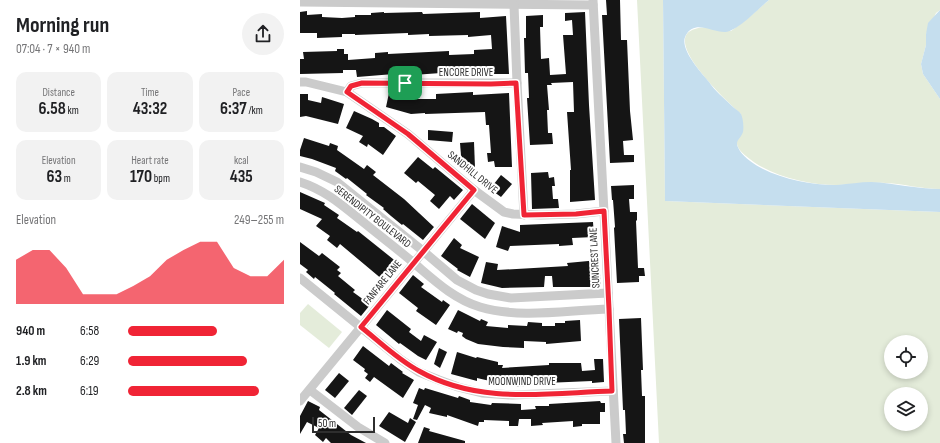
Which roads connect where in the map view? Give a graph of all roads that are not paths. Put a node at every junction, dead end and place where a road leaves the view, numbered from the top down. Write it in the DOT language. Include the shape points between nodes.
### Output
graph roads {
  1 [pos="300,2"];
  2 [pos="593,2"];
  3 [pos="514,5"];
  4 [pos="300,82"];
  5 [pos="516,83"];
  6 [pos="347,92"];
  7 [pos="300,167"];
  8 [pos="300,182"];
  9 [pos="474,190"];
  10 [pos="604,211"];
  11 [pos="524,215"];
  12 [pos="423,251"];
  13 [pos="413,263"];
  14 [pos="300,278"];
  15 [pos="608,293"];
  16 [pos="609,309"];
  17 [pos="361,327"];
  18 [pos="310,390"];
  19 [pos="612,391"];
  20 [pos="300,401"];
  21 [pos="385,443"];
  22 [pos="616,443"];
  1 -- 3 [label="street"];
  2 -- 3 [label="street"];
  2 -- 10 [label="street, SUNCREST LANE"];
  3 -- 5 [label="street"];
  4 -- 6 [label="street"];
  5 -- 6 [label="street, ENCORE DRIVE" via="362,83 351,86"];
  5 -- 11 [label="street"];
  6 -- 9 [label="street, SANDHILL DRIVE" via="408,134"];
  7 -- 12 [label="street, SERENDIPITY BOULEVARD" via="337,182"];
  8 -- 13 [label="street, SERENDIPITY BOULEVARD" via="331,196"];
  9 -- 11 [label="street, SANDHILL DRIVE" via="504,212"];
  9 -- 12 [label="street, FANFARE LANE"];
  10 -- 11 [label="street, SANDHILL DRIVE"];
  10 -- 15 [label="street, SUNCREST LANE"];
  12 -- 13 [label="street, FANFARE LANE"];
  12 -- 15 [label="street, SERENDIPITY BOULEVARD" via="457,280 488,294 511,298"];
  13 -- 16 [label="street, SERENDIPITY BOULEVARD" via="455,297 469,304 493,310 517,313"];
  13 -- 17 [label="street, FANFARE LANE"];
  14 -- 17 [label="street, MOONWIND DRIVE"];
  15 -- 16 [label="street, SUNCREST LANE"];
  16 -- 19 [label="street, SUNCREST LANE"];
  17 -- 18 [label="street, FANFARE LANE"];
  17 -- 19 [label="street, MOONWIND DRIVE" via="419,372 482,393 512,395"];
  18 -- 20 [label="street, FANFARE LANE"];
  18 -- 21 [label="street" via="358,427"];
  19 -- 22 [label="street, SUNCREST LANE"];
}
